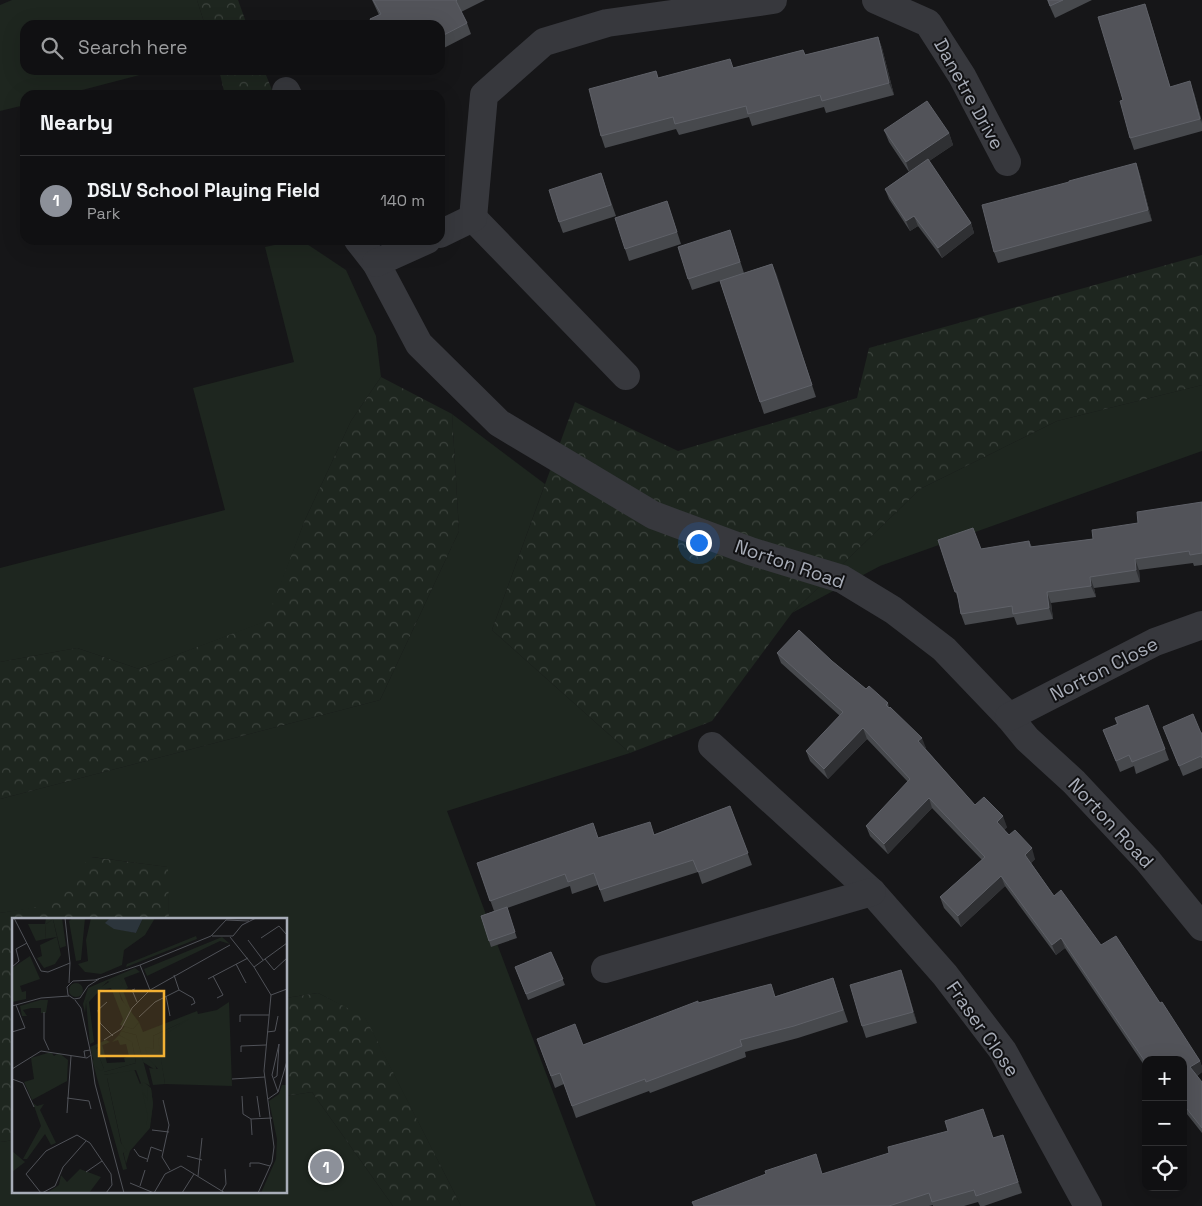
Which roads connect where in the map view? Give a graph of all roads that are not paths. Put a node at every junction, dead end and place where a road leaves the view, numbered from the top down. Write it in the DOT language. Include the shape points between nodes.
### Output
graph roads {
  1 [pos="773,0"];
  2 [pos="876,0"];
  3 [pos="1007,162"];
  4 [pos="474,218"];
  5 [pos="445,232"];
  6 [pos="362,245"];
  7 [pos="416,245"];
  8 [pos="376,264"];
  9 [pos="626,376"];
  10 [pos="1202,625"];
  11 [pos="1008,717"];
  12 [pos="712,746"];
  13 [pos="872,892"];
  14 [pos="1202,927"];
  15 [pos="605,969"];
  16 [pos="1088,1206"];
  1 -- 4 [label="street" via="607,24 544,42 484,95"];
  2 -- 3 [label="street, Danetre Drive" via="928,24 962,76"];
  4 -- 5 [label="street"];
  4 -- 9 [label="street"];
  6 -- 8 [label="street, Norton Road"];
  7 -- 8 [label="street"];
  8 -- 11 [label="street, Norton Road" via="419,344 499,423 653,515 750,551 842,578 893,610 944,649"];
  10 -- 11 [label="street, Norton Close" via="1155,642"];
  11 -- 14 [label="street, Norton Road" via="1148,861"];
  12 -- 13 [label="street, Fraser Close"];
  13 -- 15 [label="street"];
  13 -- 16 [label="street, Fraser Close" via="945,975 1003,1051"];
}
